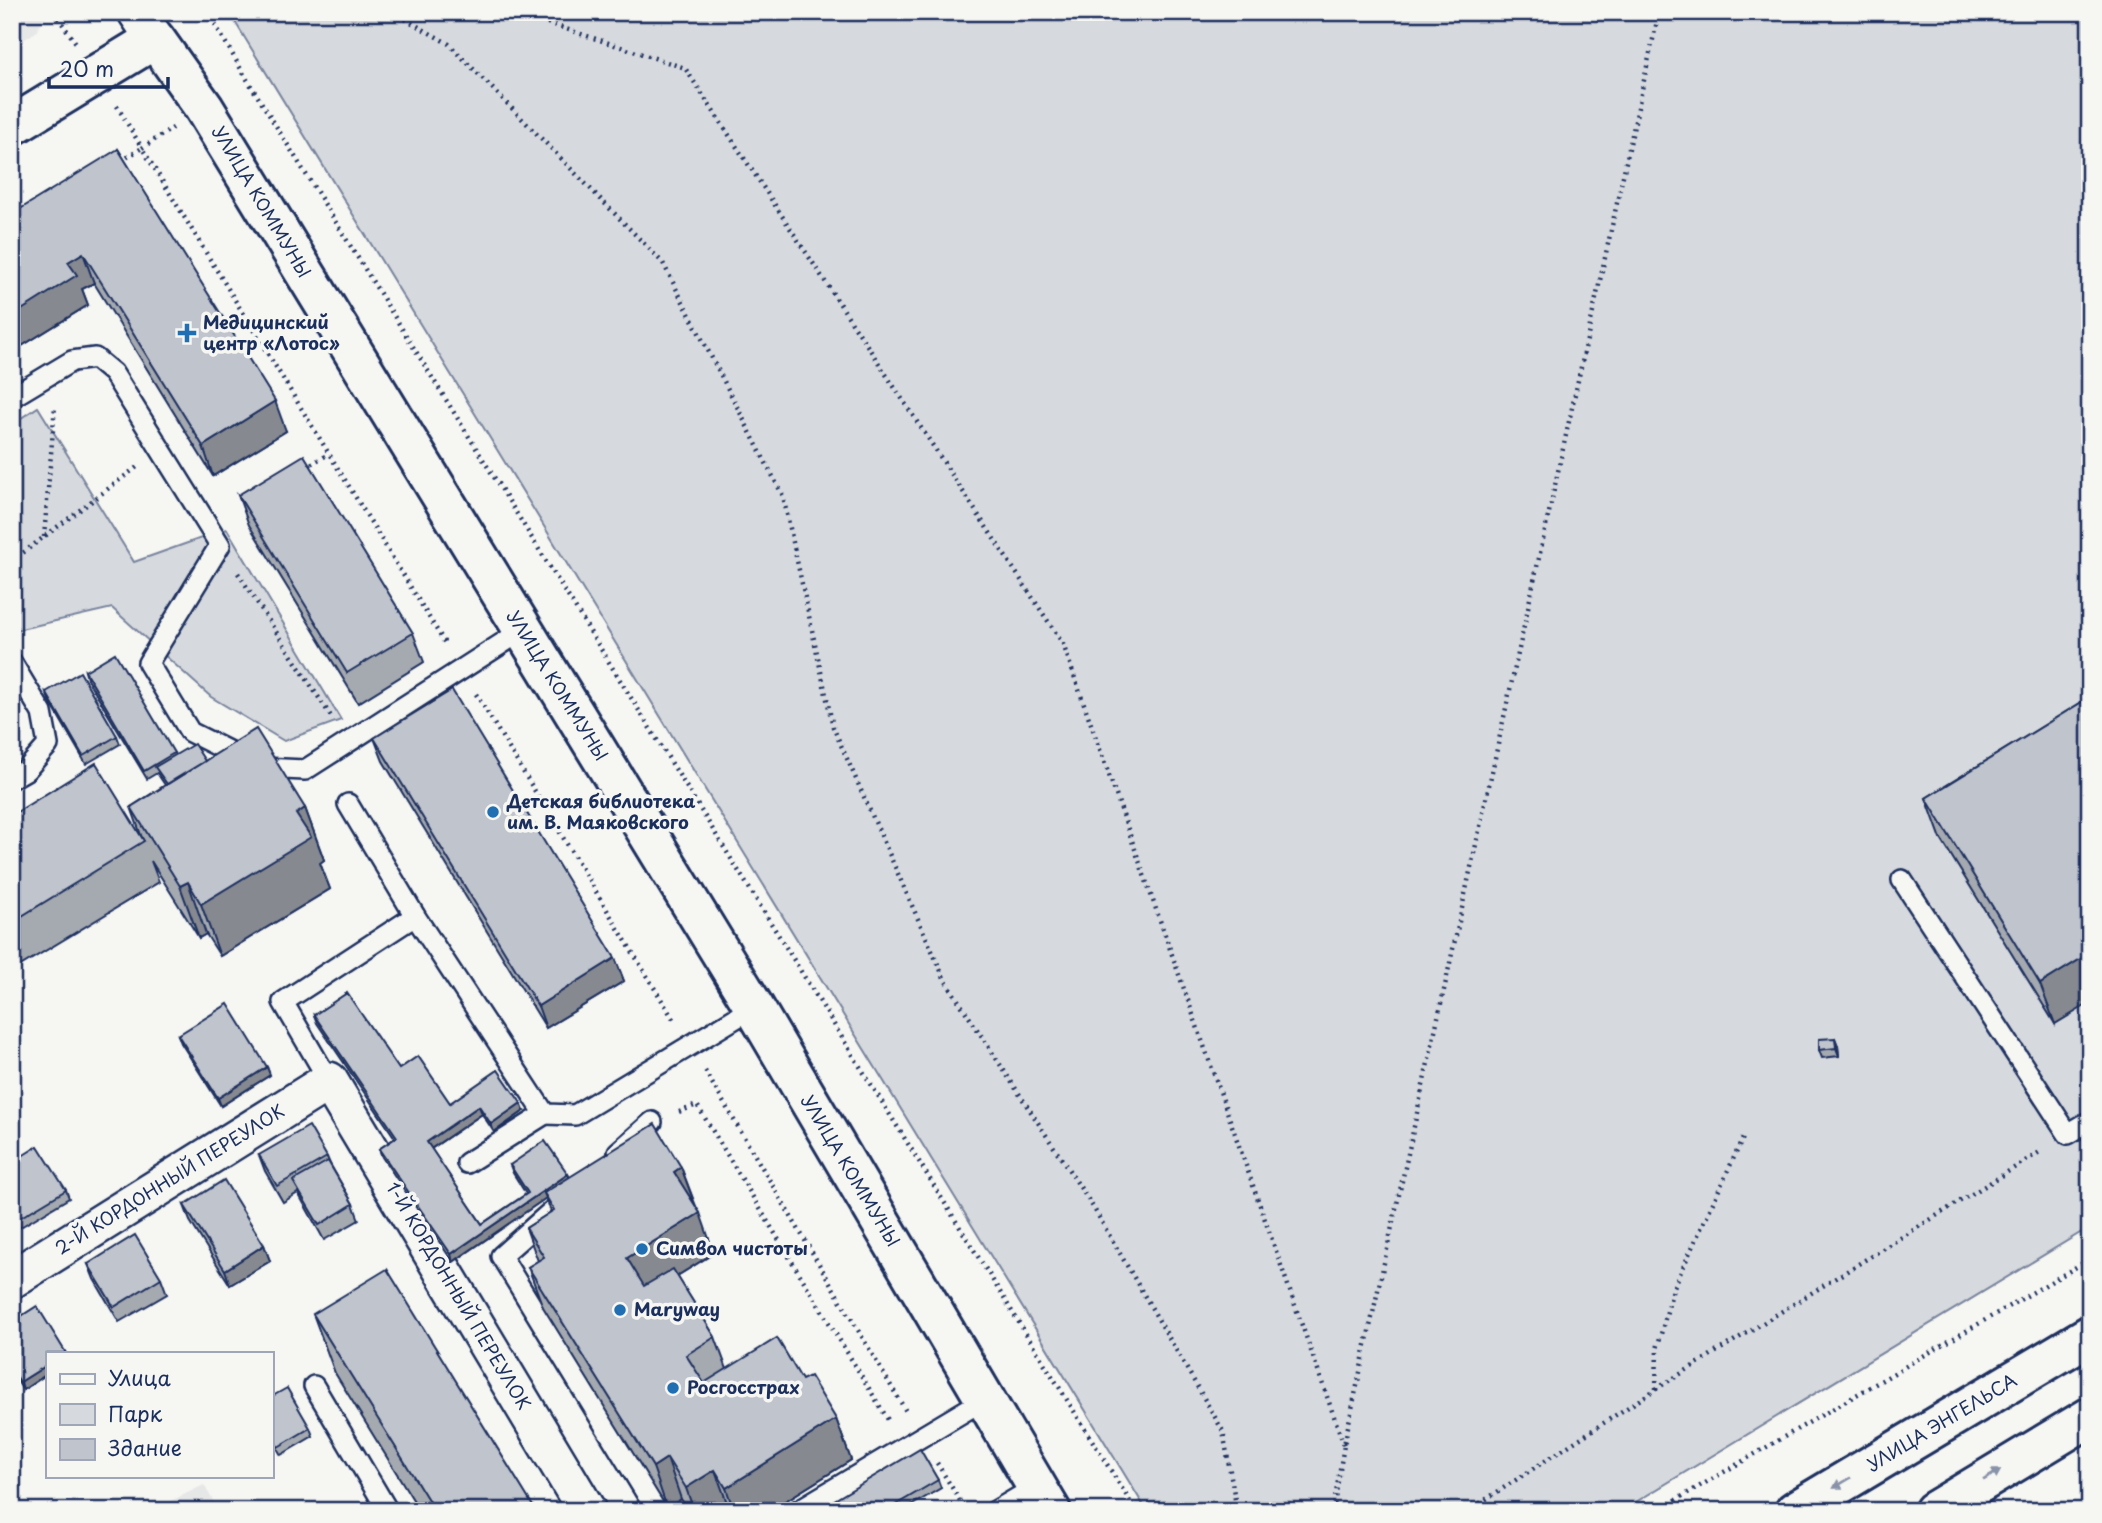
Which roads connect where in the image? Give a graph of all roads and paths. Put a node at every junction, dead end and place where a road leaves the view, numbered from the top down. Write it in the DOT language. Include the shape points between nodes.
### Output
graph roads {
  1 [pos="208,12"];
  2 [pos="393,12"];
  3 [pos="514,12"];
  4 [pos="1659,12"];
  5 [pos="146,26"];
  6 [pos="12,126"];
  7 [pos="119,162"];
  8 [pos="58,370"];
  9 [pos="12,397"];
  10 [pos="160,450"];
  11 [pos="328,454"];
  12 [pos="295,472"];
  13 [pos="44,537"];
  14 [pos="220,545"];
  15 [pos="12,561"];
  16 [pos="523,630"];
  17 [pos="12,663"];
  18 [pos="460,669"];
  19 [pos="347,742"];
  20 [pos="12,778"];
  21 [pos="348,804"];
  22 [pos="1902,880"];
  23 [pos="415,916"];
  24 [pos="754,1007"];
  25 [pos="689,1045"];
  26 [pos="329,1081"];
  27 [pos="545,1114"];
  28 [pos="2090,1121"];
  29 [pos="652,1122"];
  30 [pos="2068,1135"];
  31 [pos="1743,1138"];
  32 [pos="467,1163"];
  33 [pos="601,1167"];
  34 [pos="581,1185"];
  35 [pos="2090,1259"];
  36 [pos="12,1279"];
  37 [pos="2090,1335"];
  38 [pos="314,1387"];
  39 [pos="1656,1389"];
  40 [pos="985,1399"];
  41 [pos="2090,1417"];
  42 [pos="913,1442"];
  43 [pos="1344,1446"];
  44 [pos="1044,1499"];
  45 [pos="388,1511"];
  46 [pos="587,1511"];
  47 [pos="657,1511"];
  48 [pos="797,1511"];
  49 [pos="966,1511"];
  50 [pos="995,1511"];
  51 [pos="1136,1511"];
  52 [pos="1237,1511"];
  53 [pos="1333,1511"];
  54 [pos="1468,1511"];
  55 [pos="1657,1511"];
  56 [pos="1794,1511"];
  57 [pos="1934,1511"];
  1 -- 51 [label="path"];
  2 -- 52 [label="path" via="449,44 663,263 783,496 833,727 945,980 1093,1207 1223,1431"];
  3 -- 43 [label="path" via="685,68 1063,644"];
  4 -- 43 [label="path"];
  5 -- 6 [label="street"];
  5 -- 16 [label="street, УЛИЦА КОММУНЫ" via="204,108"];
  7 -- 11 [label="path" via="142,148"];
  8 -- 9 [label="lane"];
  8 -- 10 [label="lane" via="72,361 95,358 113,373"];
  8 -- 13 [label="path"];
  10 -- 13 [label="path"];
  10 -- 14 [label="lane"];
  11 -- 12 [label="path"];
  11 -- 18 [label="path"];
  13 -- 15 [label="path"];
  14 -- 19 [label="path"];
  14 -- 19 [label="lane" via="148,663 190,732 262,768 305,770"];
  16 -- 18 [label="lane"];
  16 -- 24 [label="street, УЛИЦА КОММУНЫ"];
  17 -- 20 [label="lane" via="42,713 48,745 26,770"];
  18 -- 19 [label="lane"];
  18 -- 25 [label="path"];
  21 -- 23 [label="lane"];
  22 -- 30 [label="lane"];
  23 -- 26 [label="lane" via="283,1002"];
  23 -- 27 [label="lane"];
  24 -- 25 [label="lane"];
  24 -- 40 [label="street, УЛИЦА КОММУНЫ"];
  25 -- 27 [label="lane" via="575,1115"];
  25 -- 42 [label="path"];
  26 -- 36 [label="street, 2-Й КОРДОННЫЙ ПЕРЕУЛОК"];
  26 -- 46 [label="street, 1-Й КОРДОННЫЙ ПЕРЕУЛОК"];
  27 -- 32 [label="lane"];
  28 -- 30 [label="lane"];
  29 -- 33 [label="lane"];
  29 -- 42 [label="path" via="697,1105"];
  30 -- 39 [label="path"];
  31 -- 39 [label="path" via="1674,1289 1657,1349"];
  34 -- 47 [label="lane" via="501,1256"];
  35 -- 55 [label="path"];
  37 -- 56 [label="street, УЛИЦА ЭНГЕЛЬСА, one-way"];
  38 -- 45 [label="lane"];
  39 -- 54 [label="path"];
  40 -- 42 [label="lane"];
  40 -- 44 [label="street, УЛИЦА КОММУНЫ"];
  57 -- 41 [label="street, one-way"];
  42 -- 48 [label="lane"];
  42 -- 49 [label="path"];
  43 -- 53 [label="path"];
  44 -- 50 [label="lane"];
}
